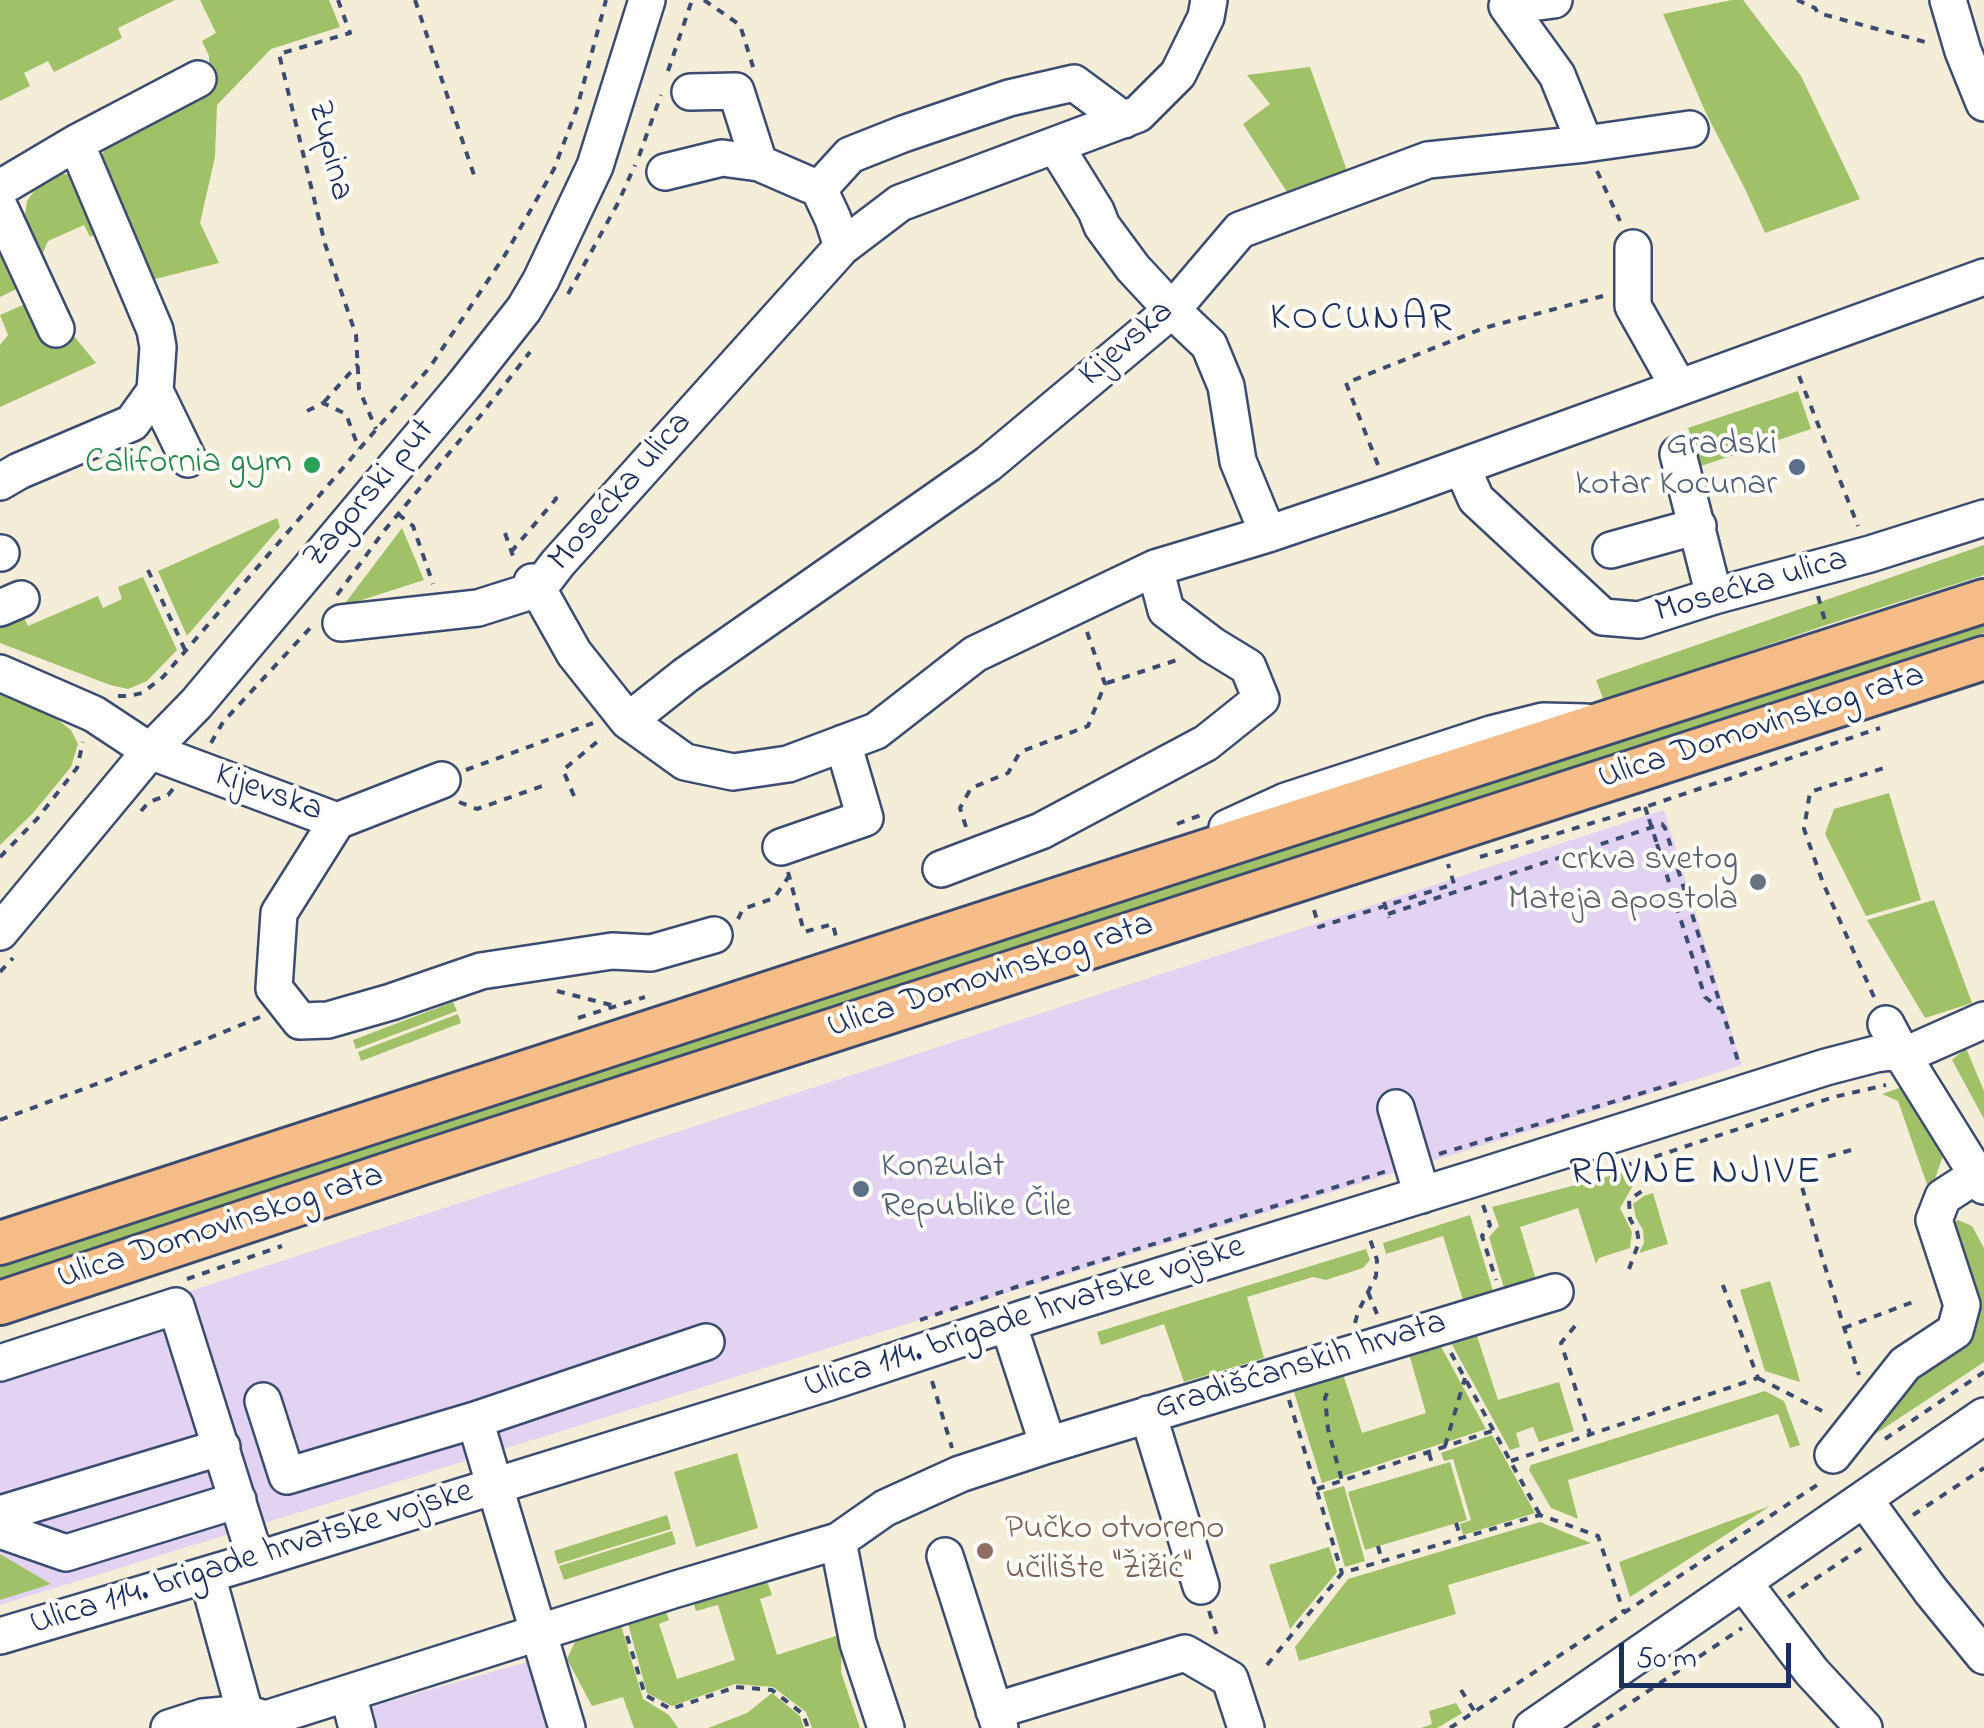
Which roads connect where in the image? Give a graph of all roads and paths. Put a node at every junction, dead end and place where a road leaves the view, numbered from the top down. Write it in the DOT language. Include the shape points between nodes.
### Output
graph roads {
  1 [pos="338,0"];
  2 [pos="415,0"];
  3 [pos="606,0"];
  4 [pos="646,0"];
  5 [pos="1209,0"];
  6 [pos="1554,0"];
  7 [pos="1798,0"];
  8 [pos="1814,0"];
  9 [pos="1948,0"];
  10 [pos="1815,8"];
  11 [pos="606,36"];
  12 [pos="595,42"];
  13 [pos="1960,46"];
  14 [pos="198,79"];
  15 [pos="690,92"];
  16 [pos="1984,103"];
  17 [pos="1124,120"];
  18 [pos="1690,129"];
  19 [pos="76,144"];
  20 [pos="1585,144"];
  21 [pos="1063,158"];
  22 [pos="758,163"];
  23 [pos="665,172"];
  24 [pos="476,178"];
  25 [pos="0,188"];
  26 [pos="819,189"];
  27 [pos="0,208"];
  28 [pos="842,246"];
  29 [pos="1633,248"];
  30 [pos="1984,278"];
  31 [pos="1632,288"];
  32 [pos="1172,310"];
  33 [pos="56,330"];
  34 [pos="1788,349"];
  35 [pos="358,364"];
  36 [pos="1678,386"];
  37 [pos="156,391"];
  38 [pos="323,403"];
  39 [pos="306,411"];
  40 [pos="376,429"];
  41 [pos="358,448"];
  42 [pos="1678,454"];
  43 [pos="188,459"];
  44 [pos="1462,466"];
  45 [pos="0,482"];
  46 [pos="553,490"];
  47 [pos="1389,493"];
  48 [pos="398,514"];
  49 [pos="1984,518"];
  50 [pos="1698,526"];
  51 [pos="1268,534"];
  52 [pos="1611,550"];
  53 [pos="511,552"];
  54 [pos="1870,554"];
  55 [pos="1155,568"];
  56 [pos="148,570"];
  57 [pos="432,581"];
  58 [pos="535,586"];
  59 [pos="1714,596"];
  60 [pos="1984,602"];
  61 [pos="1077,606"];
  62 [pos="341,623"];
  63 [pos="1216,647"];
  64 [pos="185,650"];
  65 [pos="1984,658"];
  66 [pos="0,674"];
  67 [pos="1105,684"];
  68 [pos="94,714"];
  69 [pos="625,717"];
  70 [pos="843,743"];
  71 [pos="150,751"];
  72 [pos="1884,768"];
  73 [pos="442,780"];
  74 [pos="548,784"];
  75 [pos="574,796"];
  76 [pos="1645,807"];
  77 [pos="337,821"];
  78 [pos="976,856"];
  79 [pos="0,857"];
  80 [pos="785,862"];
  81 [pos="1448,864"];
  82 [pos="941,869"];
  83 [pos="1385,904"];
  84 [pos="1314,908"];
  85 [pos="0,932"];
  86 [pos="714,935"];
  87 [pos="836,937"];
  88 [pos="288,1006"];
  89 [pos="1722,1011"];
  90 [pos="1881,1012"];
  91 [pos="1984,1020"];
  92 [pos="1910,1066"];
  93 [pos="1742,1072"];
  94 [pos="1396,1108"];
  95 [pos="0,1120"];
  96 [pos="1851,1150"];
  97 [pos="1639,1162"];
  98 [pos="1599,1171"];
  99 [pos="1980,1181"];
  100 [pos="1422,1195"];
  101 [pos="1482,1203"];
  102 [pos="1370,1239"];
  103 [pos="0,1243"];
  104 [pos="1629,1269"];
  105 [pos="1722,1283"];
  106 [pos="1555,1292"];
  107 [pos="1918,1300"];
  108 [pos="0,1303"];
  109 [pos="1505,1307"];
  110 [pos="1008,1323"];
  111 [pos="1575,1326"];
  112 [pos="1437,1328"];
  113 [pos="1844,1328"];
  114 [pos="706,1342"];
  115 [pos="1344,1355"];
  116 [pos="0,1363"];
  117 [pos="1984,1372"];
  118 [pos="1280,1374"];
  119 [pos="930,1376"];
  120 [pos="1465,1378"];
  121 [pos="1758,1378"];
  122 [pos="263,1401"];
  123 [pos="1148,1414"];
  124 [pos="1984,1416"];
  125 [pos="475,1420"];
  126 [pos="1494,1430"];
  127 [pos="1590,1434"];
  128 [pos="1851,1444"];
  129 [pos="1048,1445"];
  130 [pos="222,1448"];
  131 [pos="1444,1448"];
  132 [pos="1429,1453"];
  133 [pos="1510,1461"];
  134 [pos="1434,1467"];
  135 [pos="960,1474"];
  136 [pos="1363,1475"];
  137 [pos="1342,1481"];
  138 [pos="496,1486"];
  139 [pos="1366,1486"];
  140 [pos="1316,1490"];
  141 [pos="1864,1499"];
  142 [pos="238,1500"];
  143 [pos="0,1514"];
  144 [pos="1540,1515"];
  145 [pos="1456,1523"];
  146 [pos="0,1530"];
  147 [pos="1460,1538"];
  148 [pos="838,1541"];
  149 [pos="1378,1546"];
  150 [pos="945,1556"];
  151 [pos="256,1560"];
  152 [pos="1382,1561"];
  153 [pos="1342,1573"];
  154 [pos="206,1575"];
  155 [pos="1743,1582"];
  156 [pos="1201,1586"];
  157 [pos="619,1607"];
  158 [pos="1624,1613"];
  159 [pos="537,1634"];
  160 [pos="0,1636"];
  161 [pos="1984,1656"];
  162 [pos="1267,1665"];
  163 [pos="1461,1690"];
  164 [pos="348,1694"];
  165 [pos="1475,1712"];
  166 [pos="246,1713"];
  167 [pos="997,1720"];
  168 [pos="169,1728"];
  169 [pos="358,1728"];
  170 [pos="567,1728"];
  171 [pos="808,1728"];
  172 [pos="886,1728"];
  173 [pos="1246,1728"];
  174 [pos="1450,1728"];
  175 [pos="1532,1728"];
  176 [pos="1864,1728"];
  1 -- 35 [label="path, Zupina" via="350,33 278,54 356,336"];
  2 -- 24 [label="path"];
  3 -- 12 [label="path"];
  4 -- 71 [label="street, Zagorski put" via="595,166 524,309"];
  5 -- 17 [label="street, Mosećka ulica" via="1178,74"];
  6 -- 20 [label="street" via="1507,6 1557,75"];
  7 -- 10 [label="path"];
  8 -- 10 [label="path"];
  9 -- 13 [label="street"];
  10 -- 13 [label="path"];
  11 -- 12 [label="path"];
  12 -- 40 [label="path" via="554,169 430,367"];
  13 -- 16 [label="street"];
  14 -- 19 [label="street"];
  15 -- 22 [label="street" via="736,91"];
  17 -- 26 [label="street" via="1074,83 1009,98 850,154"];
  17 -- 28 [label="street, Mosećka ulica" via="900,203"];
  18 -- 20 [label="street, Kijevska"];
  19 -- 25 [label="street"];
  19 -- 37 [label="street" via="155,330"];
  20 -- 29 [label="path"];
  20 -- 32 [label="street, Kijevska" via="1428,160 1240,230"];
  21 -- 32 [label="street" via="1102,226"];
  22 -- 23 [label="street" via="722,158"];
  22 -- 26 [label="street"];
  26 -- 28 [label="street"];
  27 -- 33 [label="street"];
  28 -- 58 [label="street, Mosećka ulica"];
  29 -- 31 [label="street"];
  30 -- 34 [label="street, Mosećka ulica"];
  31 -- 36 [label="street" via="1633,306"];
  31 -- 47 [label="path" via="1484,328 1346,383"];
  32 -- 51 [label="street" via="1209,345 1226,386 1238,461"];
  32 -- 69 [label="street, Kijevska" via="988,464"];
  34 -- 36 [label="street, Mosećka ulica"];
  34 -- 54 [label="path"];
  35 -- 38 [label="path"];
  35 -- 40 [label="path" via="359,389"];
  36 -- 44 [label="street, Mosećka ulica"];
  37 -- 43 [label="street"];
  37 -- 45 [label="street" via="132,423"];
  38 -- 39 [label="path"];
  38 -- 41 [label="path" via="346,414"];
  40 -- 41 [label="path"];
  41 -- 64 [label="path"];
  42 -- 50 [label="street"];
  44 -- 47 [label="street, Mosećka ulica"];
  44 -- 59 [label="street, Mosećka ulica" via="1476,499 1602,617 1639,620"];
  46 -- 53 [label="path" via="556,499"];
  47 -- 51 [label="street, Mosećka ulica"];
  48 -- 57 [label="path" via="413,526"];
  49 -- 54 [label="street, Mosećka ulica"];
  50 -- 52 [label="street"];
  50 -- 59 [label="street"];
  51 -- 55 [label="street, Mosećka ulica"];
  54 -- 59 [label="street, Mosećka ulica"];
  55 -- 61 [label="street, Mosećka ulica"];
  55 -- 63 [label="street" via="1166,610"];
  56 -- 64 [label="path"];
  58 -- 62 [label="street" via="478,608"];
  58 -- 69 [label="street, Mosećka ulica" via="574,653"];
  60 -- 103 [label="main road, Ulica Domovinskog rata"];
  61 -- 67 [label="path"];
  61 -- 70 [label="street, Mosećka ulica" via="975,654 876,731"];
  63 -- 67 [label="path"];
  63 -- 78 [label="street" via="1248,667 1261,700 1206,743 1040,832"];
  64 -- 68 [label="path" via="142,692 106,692"];
  65 -- 108 [label="main road, Ulica Domovinskog rata"];
  66 -- 68 [label="street, Kijevska"];
  67 -- 78 [label="path" via="1088,726 1020,752 1008,773 971,788 960,808"];
  68 -- 71 [label="street, Kijevska"];
  68 -- 79 [label="path" via="82,731 77,768"];
  69 -- 70 [label="street, Mosećka ulica" via="685,762 733,772 788,764"];
  69 -- 73 [label="path"];
  69 -- 75 [label="path" via="564,770"];
  70 -- 80 [label="street" via="866,818"];
  71 -- 77 [label="street, Kijevska"];
  71 -- 85 [label="street, Zagorski put"];
  72 -- 90 [label="path" via="1810,792 1804,829"];
  73 -- 74 [label="path" via="477,809"];
  73 -- 77 [label="street, Kijevska"];
  76 -- 89 [label="path, bridge" via="1704,997"];
  77 -- 88 [label="street" via="279,913 274,988"];
  78 -- 82 [label="street"];
  80 -- 86 [label="path" via="774,898 743,909 732,930"];
  80 -- 87 [label="path" via="804,932 833,924"];
  81 -- 83 [label="path" via="1454,884"];
  83 -- 84 [label="path" via="1320,927"];
  83 -- 89 [label="path" via="1389,916 1662,824"];
  86 -- 88 [label="street" via="650,953 612,951 482,972 328,1020 300,1021"];
  88 -- 95 [label="path"];
  89 -- 93 [label="path"];
  90 -- 92 [label="street"];
  91 -- 92 [label="street, Ulica 114. brigade hrvatske vojske"];
  92 -- 97 [label="path"];
  92 -- 99 [label="street"];
  92 -- 100 [label="street, Ulica 114. brigade hrvatske vojske" via="1891,1052 1826,1067"];
  94 -- 100 [label="street"];
  96 -- 113 [label="path" via="1796,1166"];
  97 -- 98 [label="path"];
  97 -- 104 [label="path" via="1642,1191 1629,1200 1639,1242"];
  99 -- 128 [label="street" via="1944,1198 1934,1220 1962,1305 1955,1330 1905,1364"];
  100 -- 110 [label="street, Ulica 114. brigade hrvatske vojske"];
  101 -- 109 [label="path" via="1490,1225 1482,1236"];
  102 -- 115 [label="path" via="1376,1276"];
  105 -- 121 [label="path"];
  106 -- 109 [label="street, Gradišćanskih hrvata"];
  107 -- 113 [label="path"];
  109 -- 112 [label="street, Gradišćanskih hrvata"];
  110 -- 129 [label="street"];
  110 -- 138 [label="street, Ulica 114. brigade hrvatske vojske"];
  111 -- 127 [label="path" via="1562,1343"];
  112 -- 115 [label="street, Gradišćanskih hrvata"];
  112 -- 120 [label="path"];
  113 -- 128 [label="path"];
  114 -- 125 [label="street"];
  115 -- 118 [label="street, Gradišćanskih hrvata"];
  115 -- 137 [label="path" via="1325,1398"];
  116 -- 130 [label="street" via="176,1306"];
  117 -- 128 [label="path"];
  118 -- 123 [label="street, Gradišćanskih hrvata"];
  118 -- 140 [label="path"];
  119 -- 135 [label="path"];
  120 -- 126 [label="path"];
  120 -- 131 [label="path"];
  121 -- 127 [label="path"];
  121 -- 128 [label="path"];
  122 -- 125 [label="street" via="287,1476"];
  123 -- 129 [label="street, Gradišćanskih hrvata"];
  123 -- 156 [label="street"];
  124 -- 141 [label="street"];
  125 -- 138 [label="street"];
  126 -- 131 [label="path"];
  126 -- 133 [label="path"];
  127 -- 133 [label="path"];
  128 -- 158 [label="path"];
  129 -- 135 [label="street, Gradišćanskih hrvata"];
  130 -- 142 [label="street"];
  130 -- 143 [label="street"];
  131 -- 132 [label="path"];
  132 -- 134 [label="path"];
  132 -- 136 [label="path"];
  133 -- 144 [label="path"];
  135 -- 148 [label="street, Gradišćanskih hrvata" via="885,1508"];
  136 -- 137 [label="path"];
  136 -- 139 [label="path"];
  137 -- 140 [label="path"];
  138 -- 151 [label="street, Ulica 114. brigade hrvatske vojske"];
  138 -- 159 [label="street"];
  140 -- 153 [label="path"];
  141 -- 155 [label="street"];
  141 -- 161 [label="street"];
  142 -- 146 [label="street" via="66,1553"];
  142 -- 151 [label="street"];
  144 -- 147 [label="path"];
  144 -- 158 [label="path" via="1598,1536"];
  145 -- 147 [label="path"];
  147 -- 152 [label="path"];
  148 -- 157 [label="street, Gradišćanskih hrvata"];
  148 -- 172 [label="street" via="858,1643"];
  149 -- 152 [label="path"];
  150 -- 167 [label="street"];
  151 -- 154 [label="street, Ulica 114. brigade hrvatske vojske"];
  152 -- 153 [label="path"];
  153 -- 162 [label="path"];
  154 -- 160 [label="street, Ulica 114. brigade hrvatske vojske"];
  154 -- 166 [label="street"];
  155 -- 175 [label="street"];
  155 -- 176 [label="street"];
  157 -- 159 [label="street, Gradišćanskih hrvata"];
  157 -- 171 [label="path" via="645,1696 671,1709 736,1687 772,1690 803,1714"];
  158 -- 165 [label="path"];
  159 -- 164 [label="street, Gradišćanskih hrvata"];
  159 -- 170 [label="street"];
  163 -- 165 [label="path"];
  164 -- 166 [label="street, Gradišćanskih hrvata" via="266,1718"];
  164 -- 169 [label="street"];
  165 -- 174 [label="path"];
  166 -- 168 [label="street, Gradišćanskih hrvata"];
  167 -- 173 [label="street" via="1184,1653 1230,1678"];
}
